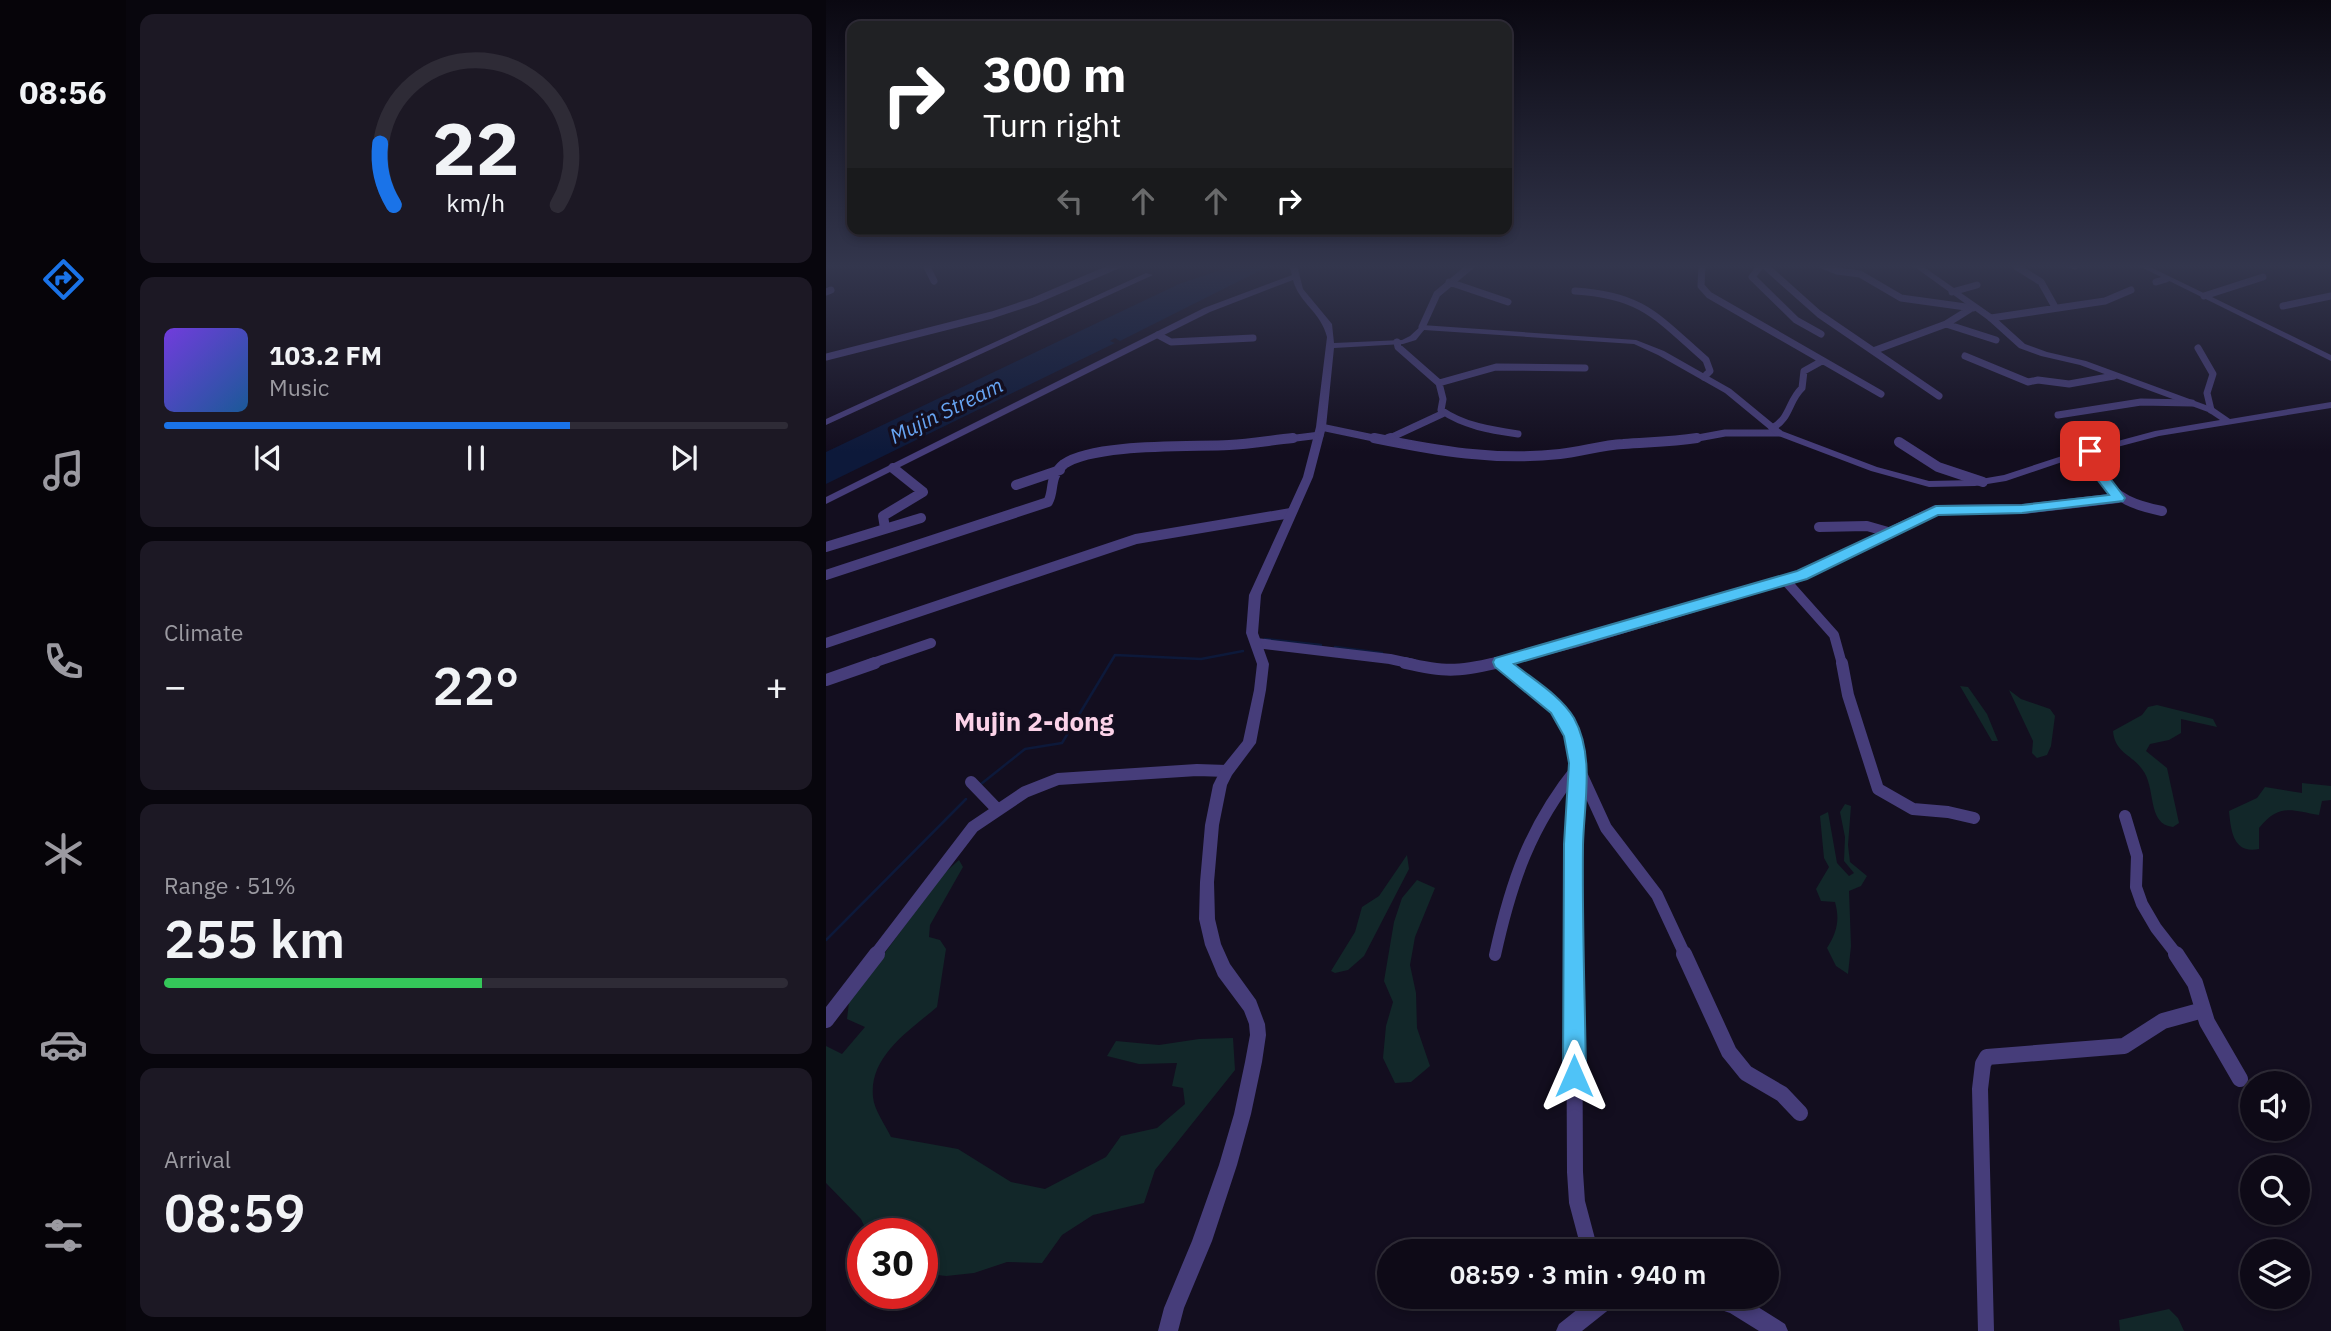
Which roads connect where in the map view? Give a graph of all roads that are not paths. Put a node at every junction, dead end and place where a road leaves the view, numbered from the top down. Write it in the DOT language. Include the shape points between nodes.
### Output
graph roads {
  1 [pos="944,327"];
  2 [pos="1034,327"];
  3 [pos="1174,327"];
  4 [pos="1329,327"];
  5 [pos="1422,327"];
  6 [pos="1424,327"];
  7 [pos="1668,327"];
  8 [pos="1764,327"];
  9 [pos="1809,327"];
  10 [pos="1838,327"];
  11 [pos="1938,327"];
  12 [pos="1957,327"];
  13 [pos="2001,327"];
  14 [pos="2268,327"];
  15 [pos="1821,334"];
  16 [pos="1158,335"];
  17 [pos="1253,338"];
  18 [pos="1996,340"];
  19 [pos="1171,342"];
  20 [pos="1397,342"];
  21 [pos="1332,346"];
  22 [pos="2198,348"];
  23 [pos="1167,351"];
  24 [pos="1873,351"];
  25 [pos="1965,356"];
  26 [pos="826,357"];
  27 [pos="2331,358"];
  28 [pos="1822,361"];
  29 [pos="1585,369"];
  30 [pos="2114,376"];
  31 [pos="1704,377"];
  32 [pos="1439,383"];
  33 [pos="1881,394"];
  34 [pos="1939,396"];
  35 [pos="2192,403"];
  36 [pos="2331,404"];
  37 [pos="2211,410"];
  38 [pos="1444,413"];
  39 [pos="2058,415"];
  40 [pos="2227,421"];
  41 [pos="826,422"];
  42 [pos="1320,431"];
  43 [pos="1775,431"];
  44 [pos="1518,434"];
  45 [pos="1388,439"];
  46 [pos="1899,442"];
  47 [pos="2090,451"];
  48 [pos="893,468"];
  49 [pos="1060,470"];
  50 [pos="1983,482"];
  51 [pos="1016,485"];
  52 [pos="2118,498"];
  53 [pos="826,501"];
  54 [pos="2162,511"];
  55 [pos="1291,513"];
  56 [pos="921,518"];
  57 [pos="1819,527"];
  58 [pos="886,528"];
  59 [pos="1888,532"];
  60 [pos="826,547"];
  61 [pos="826,575"];
  62 [pos="1785,580"];
  63 [pos="931,642"];
  64 [pos="826,643"];
  65 [pos="1255,643"];
  66 [pos="1501,662"];
  67 [pos="826,680"];
  68 [pos="1578,767"];
  69 [pos="1227,771"];
  70 [pos="971,782"];
  71 [pos="998,809"];
  72 [pos="2125,817"];
  73 [pos="1974,818"];
  74 [pos="1495,956"];
  75 [pos="2203,1010"];
  76 [pos="826,1020"];
  77 [pos="2240,1079"];
  78 [pos="1800,1113"];
  79 [pos="1587,1239"];
  80 [pos="1593,1309"];
  81 [pos="1743,1309"];
  82 [pos="1168,1331"];
  83 [pos="1566,1331"];
  84 [pos="1778,1331"];
  85 [pos="1986,1331"];
  1 -- 26 [label="street"];
  2 -- 41 [label="street"];
  3 -- 16 [label="street"];
  4 -- 21 [label="street"];
  5 -- 20 [label="street" via="1409,340"];
  6 -- 31 [label="street" via="1636,342"];
  7 -- 31 [label="street" via="1706,360 1710,371"];
  8 -- 28 [label="street"];
  9 -- 15 [label="street"];
  10 -- 24 [label="street"];
  11 -- 24 [label="street"];
  12 -- 18 [label="street"];
  13 -- 30 [label="street" via="2022,346"];
  14 -- 27 [label="street"];
  16 -- 19 [label="street"];
  16 -- 48 [label="street"];
  17 -- 19 [label="street"];
  19 -- 23 [label="street"];
  20 -- 21 [label="street"];
  20 -- 32 [label="street"];
  21 -- 42 [label="street"];
  22 -- 37 [label="street" via="2213,374 2207,393"];
  24 -- 34 [label="street"];
  25 -- 30 [label="street" via="2028,382 2069,384"];
  28 -- 33 [label="street"];
  28 -- 43 [label="street" via="1804,371 1802,388 1792,397 1790,412"];
  29 -- 32 [label="street" via="1496,367"];
  30 -- 35 [label="street"];
  31 -- 43 [label="street"];
  32 -- 38 [label="street"];
  35 -- 37 [label="street"];
  35 -- 39 [label="street" via="2141,402"];
  36 -- 40 [label="street"];
  37 -- 40 [label="street"];
  38 -- 44 [label="street"];
  38 -- 45 [label="street"];
  40 -- 47 [label="street"];
  42 -- 45 [label="street"];
  42 -- 49 [label="street" via="1244,444 1102,452 1073,460"];
  42 -- 55 [label="street" via="1308,477"];
  43 -- 45 [label="street" via="1503,457 1454,454"];
  43 -- 50 [label="street" via="1874,469 1928,484"];
  46 -- 50 [label="street" via="1938,467"];
  47 -- 50 [label="street"];
  47 -- 52 [label="street" via="2096,456 2097,470"];
  48 -- 53 [label="street"];
  48 -- 58 [label="street" via="923,492 883,516"];
  49 -- 51 [label="street"];
  49 -- 61 [label="street" via="1050,485 1048,502"];
  52 -- 54 [label="street"];
  52 -- 59 [label="street" via="2022,509 1936,510"];
  55 -- 64 [label="street" via="1136,539"];
  55 -- 65 [label="street" via="1255,595"];
  56 -- 58 [label="street"];
  57 -- 59 [label="street" via="1867,526"];
  58 -- 60 [label="street"];
  59 -- 62 [label="street" via="1834,562"];
  62 -- 66 [label="street"];
  62 -- 73 [label="street" via="1839,645 1848,695 1878,789 1913,809"];
  63 -- 67 [label="street"];
  65 -- 66 [label="street" via="1390,659 1441,671"];
  65 -- 69 [label="street" via="1263,664 1249,743"];
  66 -- 68 [label="street" via="1567,721"];
  68 -- 74 [label="street" via="1530,836 1508,894"];
  68 -- 78 [label="street" via="1589,783 1606,830 1657,895 1730,1052 1746,1073 1782,1094"];
  68 -- 79 [label="street" via="1575,1172"];
  69 -- 71 [label="street" via="1058,779"];
  69 -- 82 [label="street" via="1212,825 1208,919 1213,945 1224,970 1250,1006 1258,1035 1229,1168 1171,1312"];
  70 -- 71 [label="street"];
  71 -- 76 [label="street" via="973,827"];
  72 -- 75 [label="street" via="2137,856 2136,887 2141,904 2185,965"];
  75 -- 77 [label="street"];
  75 -- 85 [label="street" via="2170,1018 2124,1046 1987,1057 1980,1089"];
  80 -- 83 [label="street"];
  81 -- 84 [label="street"];
}
